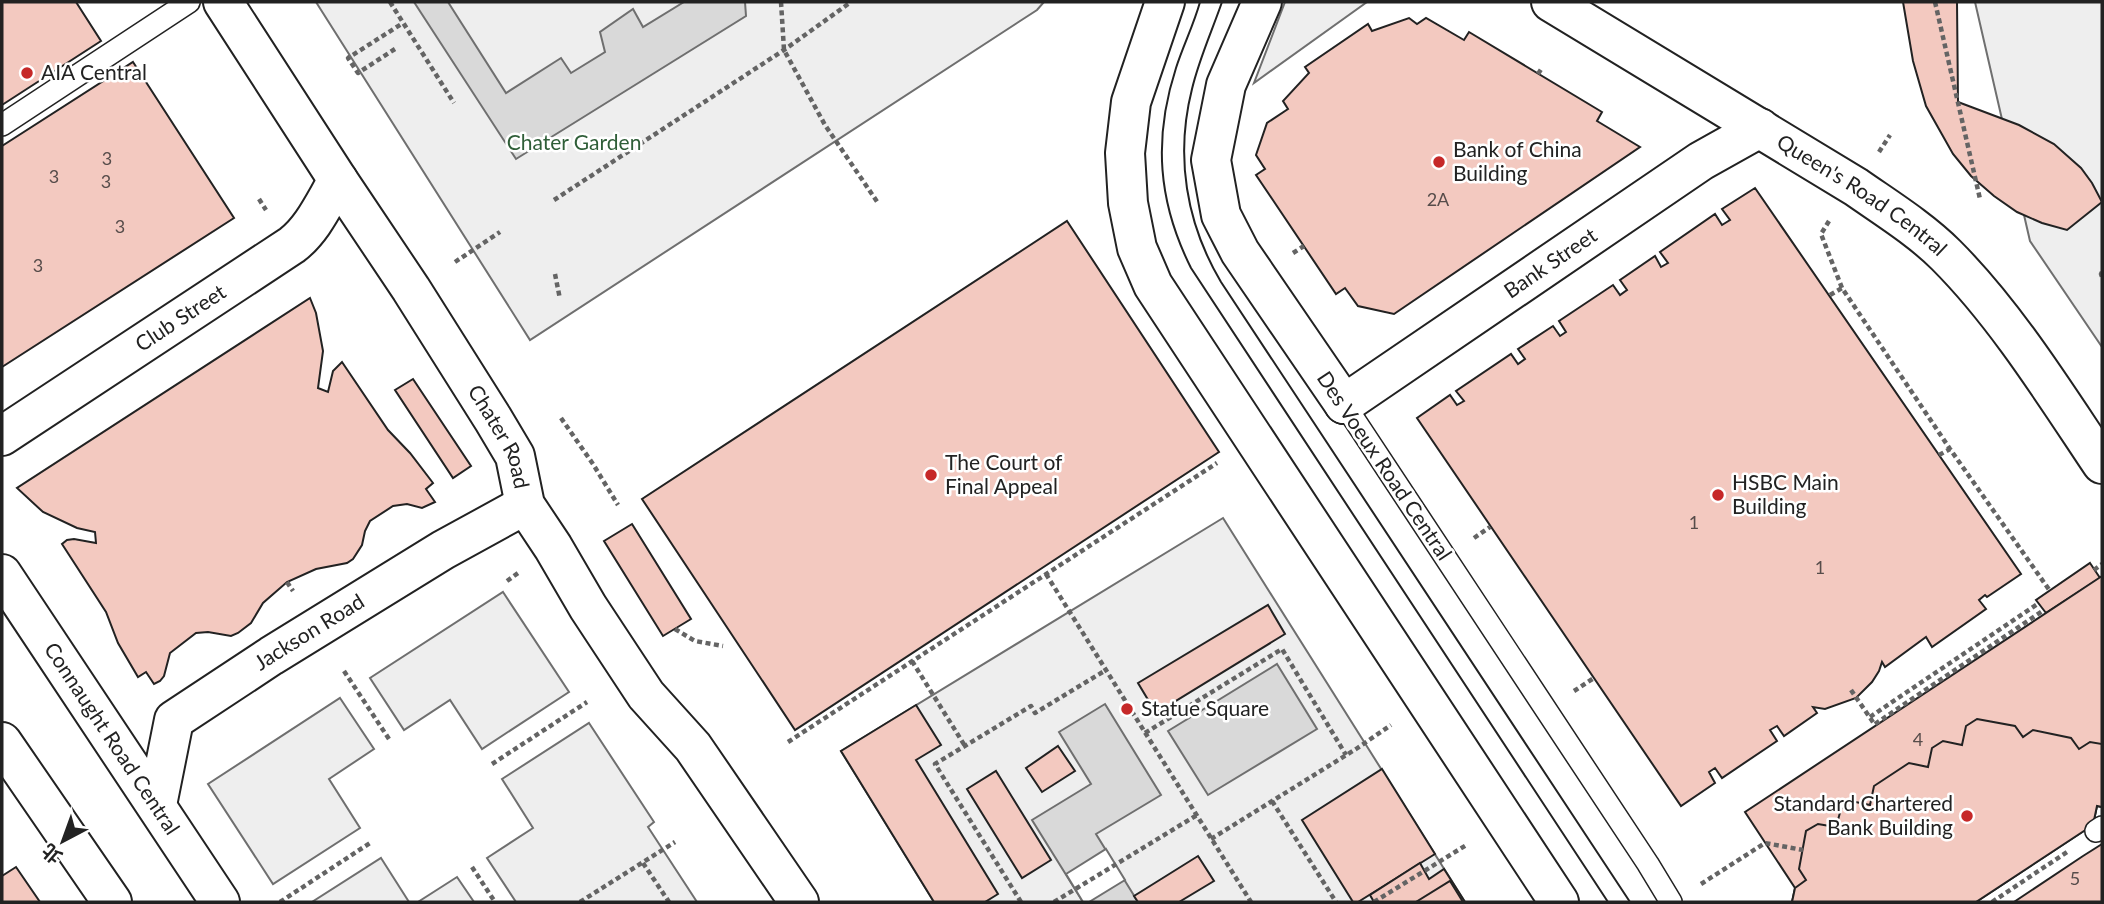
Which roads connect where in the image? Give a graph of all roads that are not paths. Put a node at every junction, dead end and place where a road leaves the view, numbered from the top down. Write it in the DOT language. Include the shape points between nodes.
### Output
graph roads {
  1 [pos="189,2"];
  2 [pos="223,2"];
  3 [pos="1165,2"];
  4 [pos="1262,2"];
  5 [pos="1551,2"];
  6 [pos="2,125"];
  7 [pos="1760,128"];
  8 [pos="338,180"];
  9 [pos="1344,404"];
  10 [pos="2,436"];
  11 [pos="2102,464"];
  12 [pos="526,505"];
  13 [pos="2,574"];
  14 [pos="2,742"];
  15 [pos="156,805"];
  16 [pos="112,902"];
  17 [pos="219,902"];
  18 [pos="799,902"];
  19 [pos="1559,902"];
  20 [pos="1671,902"];
  1 -- 6 [label="lane"];
  2 -- 8 [label="main road, Chater Road"];
  3 -- 19 [label="main road" via="1131,102 1125,153 1128,203 1147,273"];
  4 -- 9 [label="main road, Des Voeux Road Central" via="1226,85 1211,160 1221,215 1240,252"];
  5 -- 7 [label="main road, Queen's Road Central"];
  7 -- 9 [label="main road, Bank Street" via="1701,160"];
  7 -- 11 [label="main road, Queen's Road Central" via="1857,187 1945,254 1994,310"];
  8 -- 10 [label="main road, Club Street" via="292,245"];
  8 -- 12 [label="main road, Chater Road" via="515,456"];
  9 -- 20 [label="lane, Des Voeux Road Central"];
  12 -- 15 [label="main road, Jackson Road" via="443,550 174,720"];
  12 -- 18 [label="main road, Chater Road" via="646,695 693,747"];
  13 -- 15 [label="main road, Connaught Road Central"];
  14 -- 16 [label="main road"];
  15 -- 17 [label="main road, Connaught Road Central"];
}
